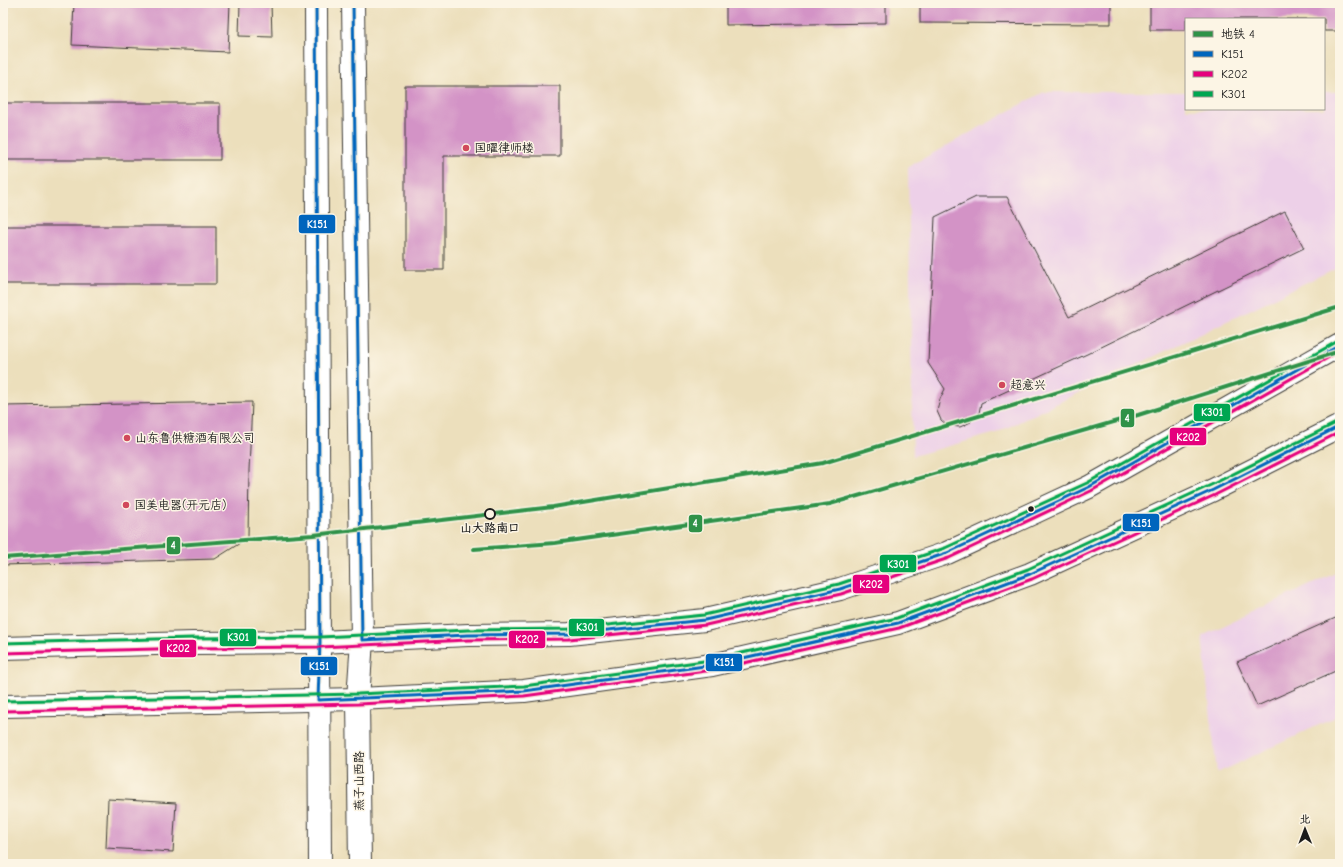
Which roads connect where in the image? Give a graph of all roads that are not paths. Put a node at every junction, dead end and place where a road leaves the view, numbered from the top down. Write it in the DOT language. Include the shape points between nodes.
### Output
graph roads {
  1 [pos="316,3"];
  2 [pos="353,3"];
  3 [pos="1340,345"];
  4 [pos="1340,426"];
  5 [pos="362,640"];
  6 [pos="320,642"];
  7 [pos="3,648"];
  8 [pos="358,699"];
  9 [pos="318,700"];
  10 [pos="3,706"];
  11 [pos="320,864"];
  12 [pos="360,864"];
  1 -- 6 [label="main road"];
  2 -- 5 [label="main road, 燕子山西路"];
  3 -- 5 [label="main road" via="1089,487 947,553 840,589 705,620 569,634"];
  4 -- 8 [label="main road" via="1213,490 1030,574 898,623 712,665 524,692"];
  5 -- 6 [label="main road"];
  5 -- 8 [label="main road, 燕子山西路"];
  6 -- 7 [label="main road"];
  6 -- 9 [label="main road"];
  8 -- 9 [label="main road"];
  8 -- 12 [label="main road, 燕子山西路"];
  9 -- 10 [label="main road"];
  9 -- 11 [label="main road"];
}
